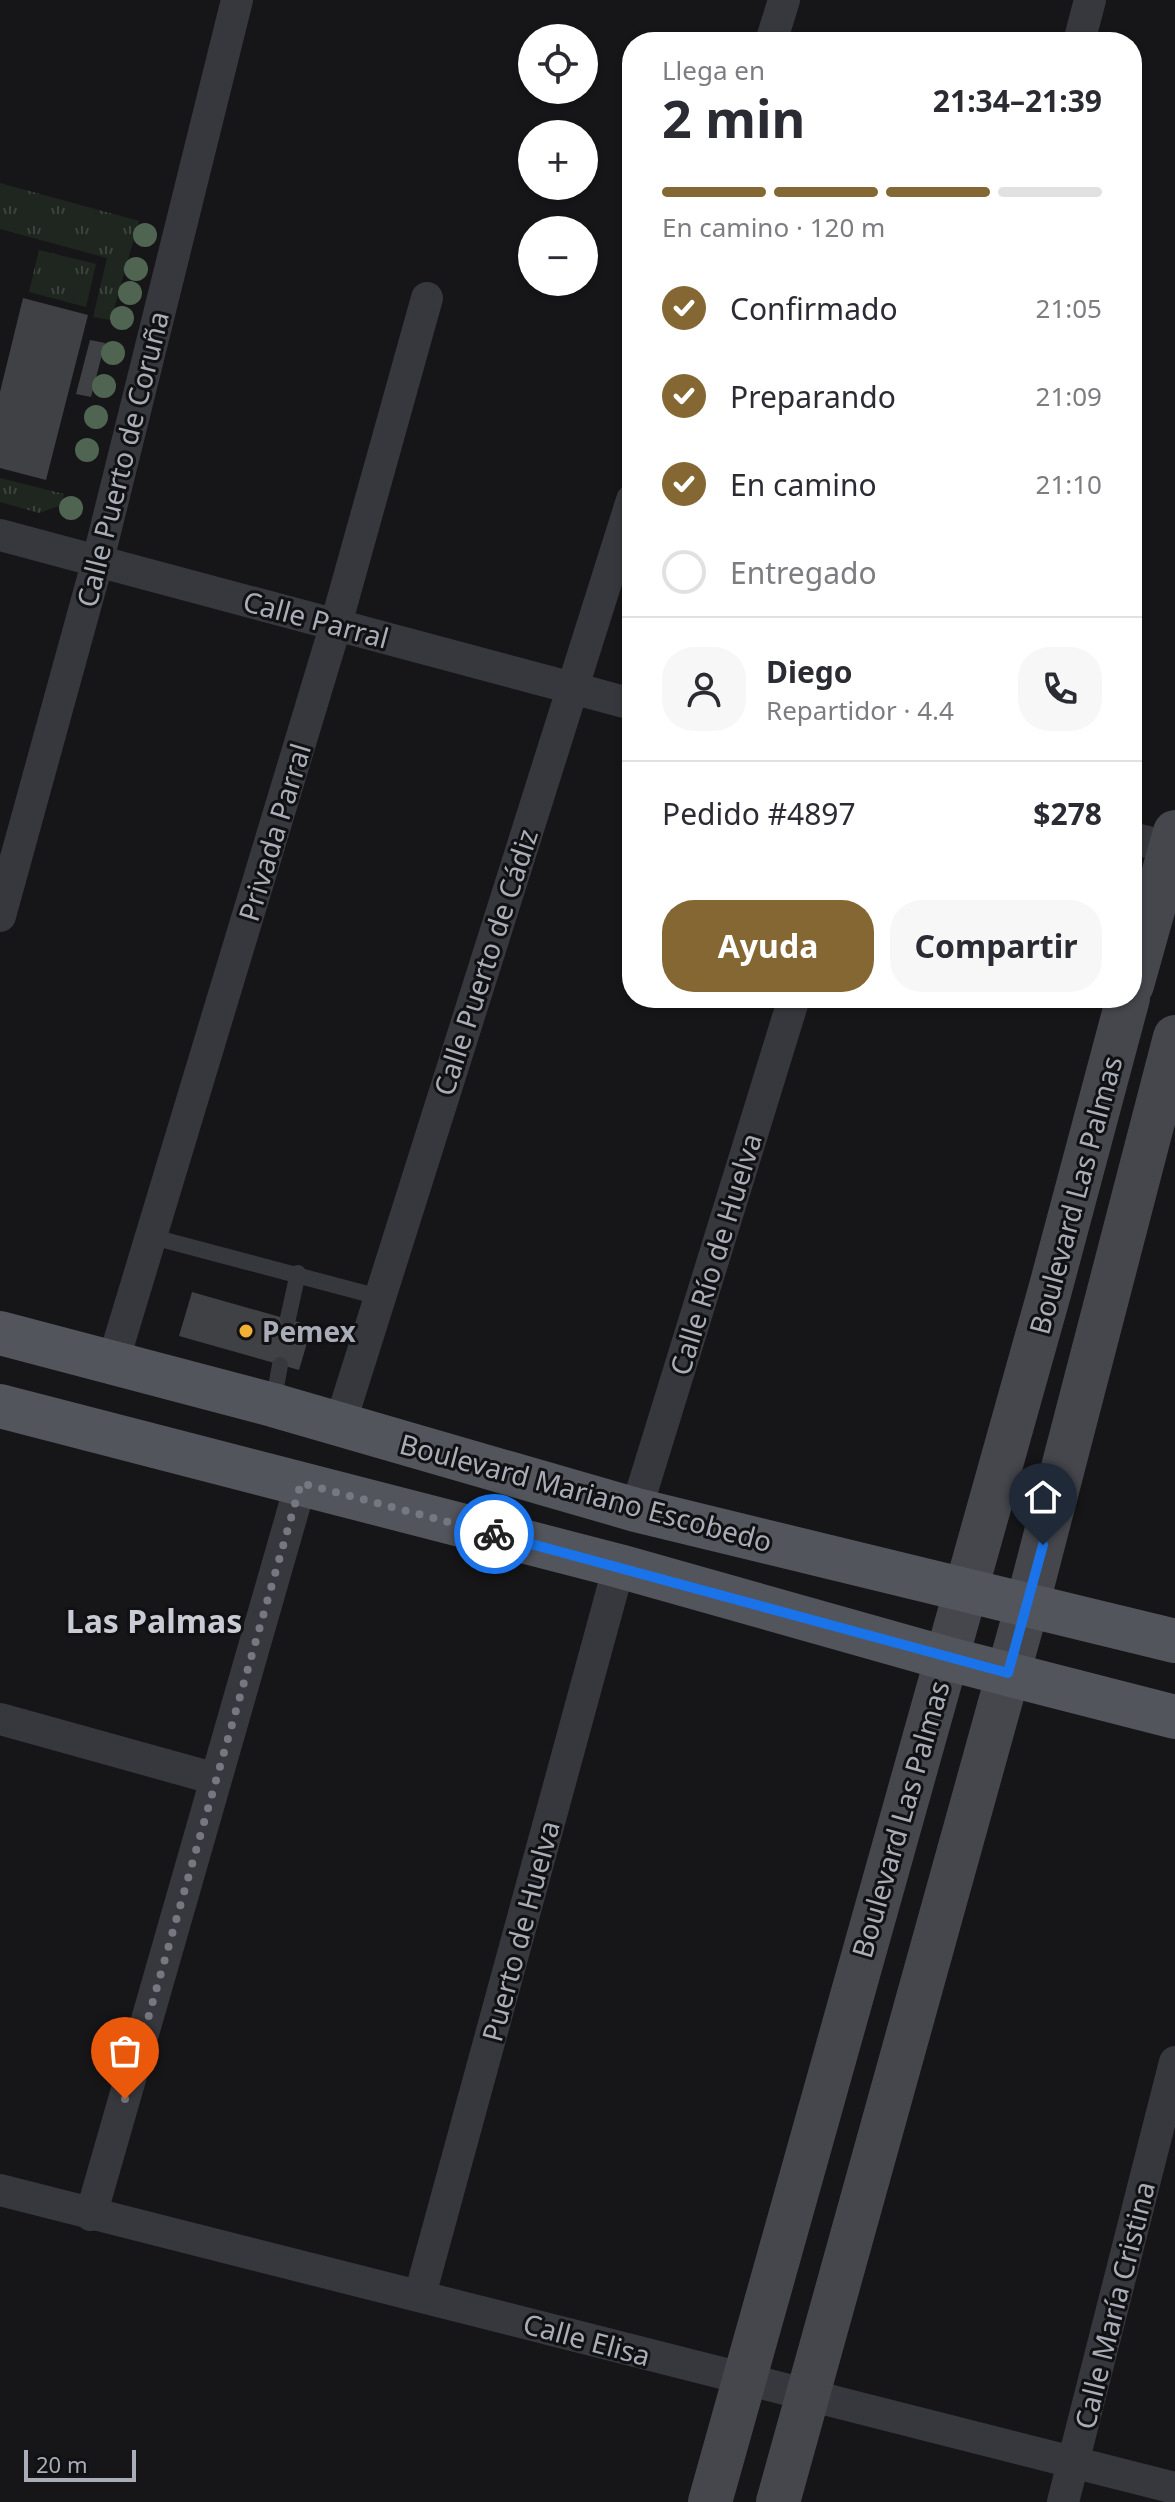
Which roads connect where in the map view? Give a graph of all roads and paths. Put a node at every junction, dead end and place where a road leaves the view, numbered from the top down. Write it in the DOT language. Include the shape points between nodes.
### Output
graph roads {
  1 [pos="237,0"];
  2 [pos="784,0"];
  3 [pos="1090,0"];
  4 [pos="774,32"];
  5 [pos="1082,32"];
  6 [pos="427,298"];
  7 [pos="622,533"];
  8 [pos="0,535"];
  9 [pos="98,560"];
  10 [pos="336,624"];
  11 [pos="575,688"];
  12 [pos="622,701"];
  13 [pos="1163,841"];
  14 [pos="0,916"];
  15 [pos="1142,939"];
  16 [pos="791,1008"];
  17 [pos="1125,1008"];
  18 [pos="1175,1037"];
  19 [pos="153,1237"];
  20 [pos="298,1273"];
  21 [pos="379,1297"];
  22 [pos="288,1318"];
  23 [pos="0,1333"];
  24 [pos="113,1362"];
  25 [pos="0,1406"];
  26 [pos="340,1424"];
  27 [pos="301,1483"];
  28 [pos="636,1510"];
  29 [pos="619,1566"];
  30 [pos="965,1591"];
  31 [pos="1027,1606"];
  32 [pos="1175,1641"];
  33 [pos="945,1658"];
  34 [pos="1008,1673"];
  35 [pos="1175,1717"];
  36 [pos="0,1719"];
  37 [pos="216,1779"];
  38 [pos="1175,2062"];
  39 [pos="0,2190"];
  40 [pos="91,2215"];
  41 [pos="420,2295"];
  42 [pos="744,2380"];
  43 [pos="808,2396"];
  44 [pos="1074,2461"];
  45 [pos="1175,2488"];
  46 [pos="710,2502"];
  47 [pos="778,2502"];
  48 [pos="1063,2502"];
  1 -- 9 [label="street, Calle Puerto de Coruña"];
  2 -- 4 [label="street"];
  3 -- 5 [label="street"];
  6 -- 10 [label="street, Privada Parral"];
  7 -- 11 [label="street, Calle Puerto de Cádiz"];
  8 -- 9 [label="street, Calle Parral"];
  9 -- 10 [label="street, Calle Parral"];
  9 -- 14 [label="street, Calle Puerto de Coruña"];
  10 -- 11 [label="street, Calle Parral"];
  10 -- 19 [label="street, Privada Parral"];
  11 -- 12 [label="street, Calle Parral"];
  11 -- 21 [label="street, Calle Puerto de Cádiz"];
  13 -- 15 [label="street"];
  16 -- 28 [label="street, Calle Río de Huelva"];
  17 -- 30 [label="street, Boulevard Las Palmas"];
  18 -- 31 [label="street, Boulevard Las Palmas"];
  19 -- 20 [label="lane"];
  19 -- 24 [label="street, Privada Parral"];
  20 -- 21 [label="lane"];
  20 -- 22 [label="lane"];
  21 -- 26 [label="street, Calle Puerto de Cádiz"];
  23 -- 24 [label="main road, Boulevard Mariano Escobedo"];
  24 -- 26 [label="main road, Boulevard Mariano Escobedo" via="276,1385"];
  25 -- 27 [label="main road"];
  26 -- 28 [label="main road, Boulevard Mariano Escobedo"];
  27 -- 29 [label="main road"];
  27 -- 37 [label="street"];
  28 -- 30 [label="main road, Boulevard Mariano Escobedo"];
  29 -- 33 [label="main road"];
  29 -- 41 [label="street, Puerto de Huelva"];
  30 -- 31 [label="main road, Boulevard Mariano Escobedo"];
  30 -- 33 [label="street, Boulevard Las Palmas"];
  31 -- 32 [label="main road, Boulevard Mariano Escobedo"];
  31 -- 34 [label="street, Boulevard Las Palmas"];
  33 -- 34 [label="main road"];
  33 -- 42 [label="street, Boulevard Las Palmas"];
  34 -- 35 [label="main road"];
  34 -- 43 [label="street, Boulevard Las Palmas"];
  36 -- 37 [label="street"];
  37 -- 40 [label="street"];
  38 -- 44 [label="street, Calle María Cristina"];
  39 -- 40 [label="street, Calle Elisa"];
  40 -- 41 [label="street, Calle Elisa"];
  41 -- 42 [label="street, Calle Elisa"];
  42 -- 43 [label="street, Calle Elisa"];
  42 -- 46 [label="street, Boulevard Las Palmas"];
  43 -- 44 [label="street, Calle Elisa"];
  43 -- 47 [label="street, Boulevard Las Palmas"];
  44 -- 45 [label="street, Calle Elisa"];
  44 -- 48 [label="street, Calle María Cristina"];
}
